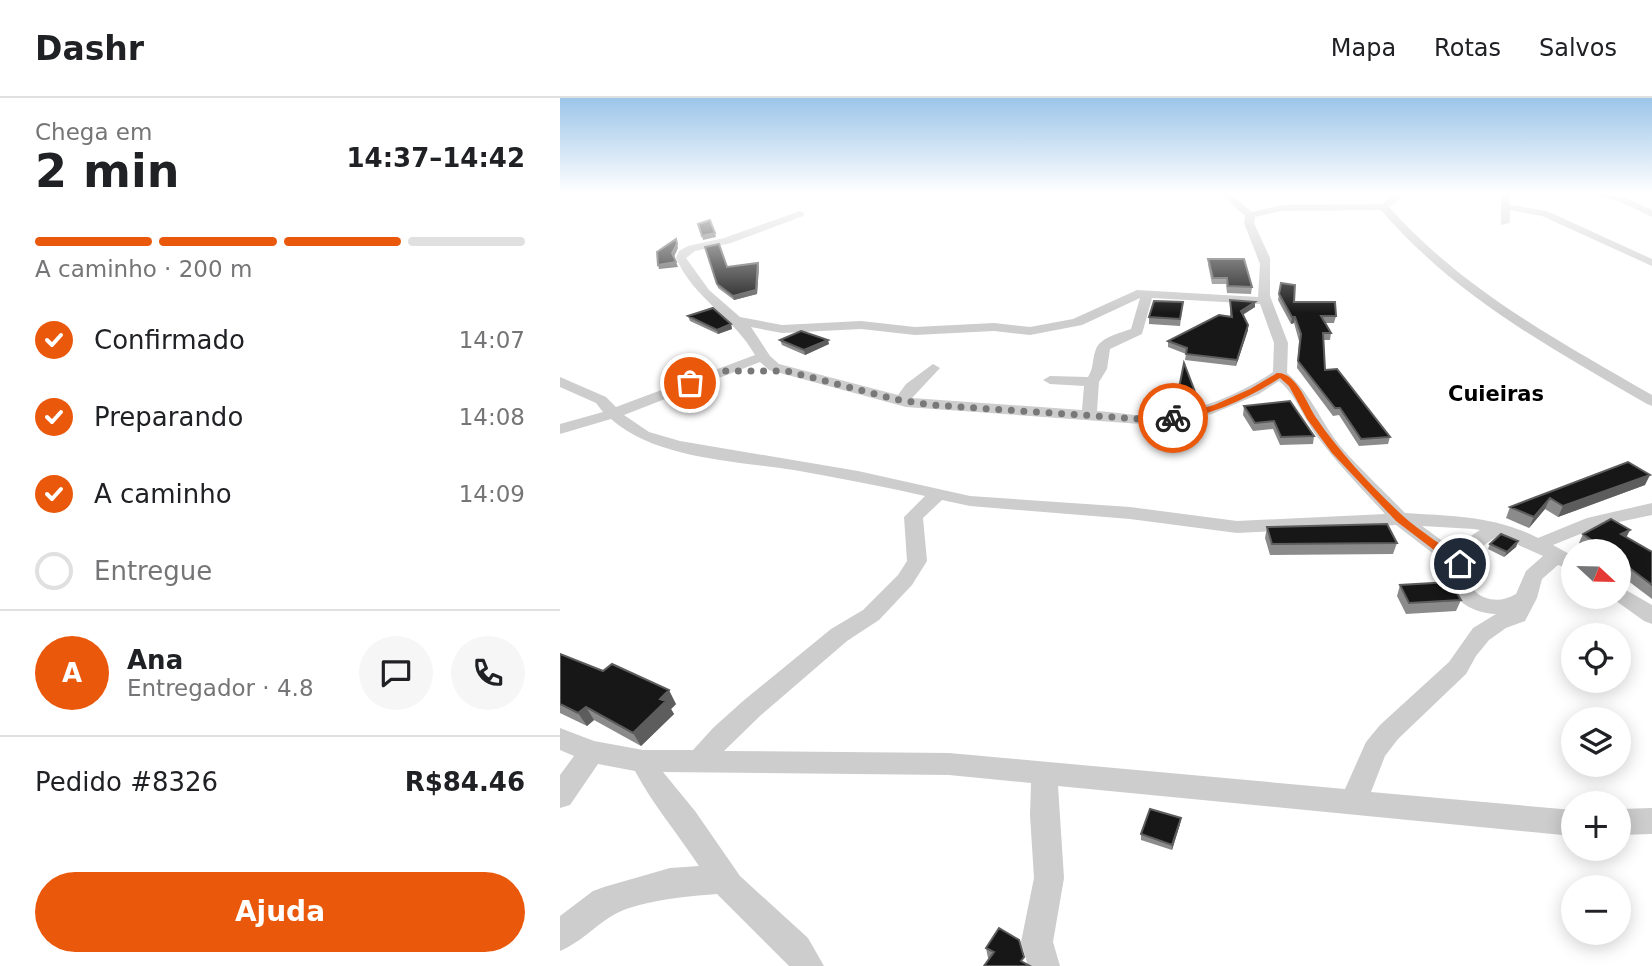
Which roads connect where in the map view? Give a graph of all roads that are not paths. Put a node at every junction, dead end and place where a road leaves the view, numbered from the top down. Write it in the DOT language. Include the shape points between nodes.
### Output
graph roads {
  1 [pos="750,233"];
  2 [pos="1253,233"];
  3 [pos="1407,233"];
  4 [pos="1586,233"];
  5 [pos="1652,263"];
  6 [pos="1147,294"];
  7 [pos="1265,301"];
  8 [pos="740,321"];
  9 [pos="762,357"];
  10 [pos="933,369"];
  11 [pos="724,371"];
  12 [pos="787,371"];
  13 [pos="1280,374"];
  14 [pos="1050,380"];
  15 [pos="560,381"];
  16 [pos="1092,382"];
  17 [pos="902,401"];
  18 [pos="1652,401"];
  19 [pos="614,414"];
  20 [pos="1088,414"];
  21 [pos="560,429"];
  22 [pos="937,494"];
  23 [pos="1652,509"];
  24 [pos="1400,519"];
  25 [pos="1498,528"];
  26 [pos="1539,545"];
  27 [pos="1561,556"];
  28 [pos="1561,562"];
  29 [pos="1460,564"];
  30 [pos="1526,598"];
  31 [pos="1631,601"];
  32 [pos="1652,616"];
  33 [pos="560,739"];
  34 [pos="592,752"];
  35 [pos="701,760"];
  36 [pos="643,761"];
  37 [pos="1045,774"];
  38 [pos="560,796"];
  39 [pos="1352,803"];
  40 [pos="1652,821"];
  41 [pos="1561,822"];
  42 [pos="1631,822"];
  43 [pos="724,879"];
  44 [pos="560,935"];
  45 [pos="1045,965"];
  46 [pos="808,966"];
  1 -- 8 [label="street" via="697,246 681,258 716,304"];
  2 -- 7 [label="street" via="1267,268 1262,286"];
  3 -- 18 [label="street" via="1444,270 1545,341"];
  4 -- 5 [label="street"];
  6 -- 7 [label="street"];
  6 -- 8 [label="street" via="1127,296 1077,322 1030,331 994,327 915,331 861,325 782,329"];
  6 -- 16 [label="street" via="1137,331 1107,344"];
  7 -- 13 [label="street" via="1282,338"];
  8 -- 9 [label="street"];
  9 -- 11 [label="street"];
  9 -- 12 [label="street"];
  10 -- 17 [label="street"];
  11 -- 12 [label="street"];
  11 -- 19 [label="street"];
  12 -- 17 [label="street"];
  13 -- 20 [label="street" via="1254,391 1193,415 1156,420"];
  13 -- 24 [label="street" via="1292,384 1336,451"];
  14 -- 16 [label="street"];
  15 -- 19 [label="street" via="601,400"];
  16 -- 20 [label="street"];
  17 -- 20 [label="street"];
  19 -- 21 [label="street"];
  19 -- 22 [label="street" via="643,435 677,446"];
  22 -- 24 [label="street" via="1006,506 1130,513 1237,527"];
  22 -- 35 [label="street" via="913,517 917,561 905,580 870,615 839,635 742,717"];
  23 -- 26 [label="street" via="1562,531"];
  24 -- 25 [label="street"];
  24 -- 29 [label="street"];
  25 -- 26 [label="street"];
  25 -- 29 [label="street" via="1475,541"];
  26 -- 27 [label="street"];
  28 -- 30 [label="street" via="1532,579"];
  29 -- 30 [label="street" via="1457,586 1476,603 1491,606 1520,603"];
  30 -- 39 [label="street" via="1517,616 1491,625 1464,653 1458,668 1389,732"];
  31 -- 32 [label="street"];
  33 -- 34 [label="street"];
  34 -- 36 [label="street"];
  34 -- 38 [label="street"];
  35 -- 36 [label="street"];
  35 -- 37 [label="street" via="949,764"];
  36 -- 43 [label="street"];
  37 -- 39 [label="street"];
  37 -- 45 [label="street" via="1049,878 1037,942"];
  39 -- 41 [label="street"];
  40 -- 42 [label="street"];
  43 -- 44 [label="street" via="670,883 604,902"];
  43 -- 46 [label="street" via="797,949"];
}
